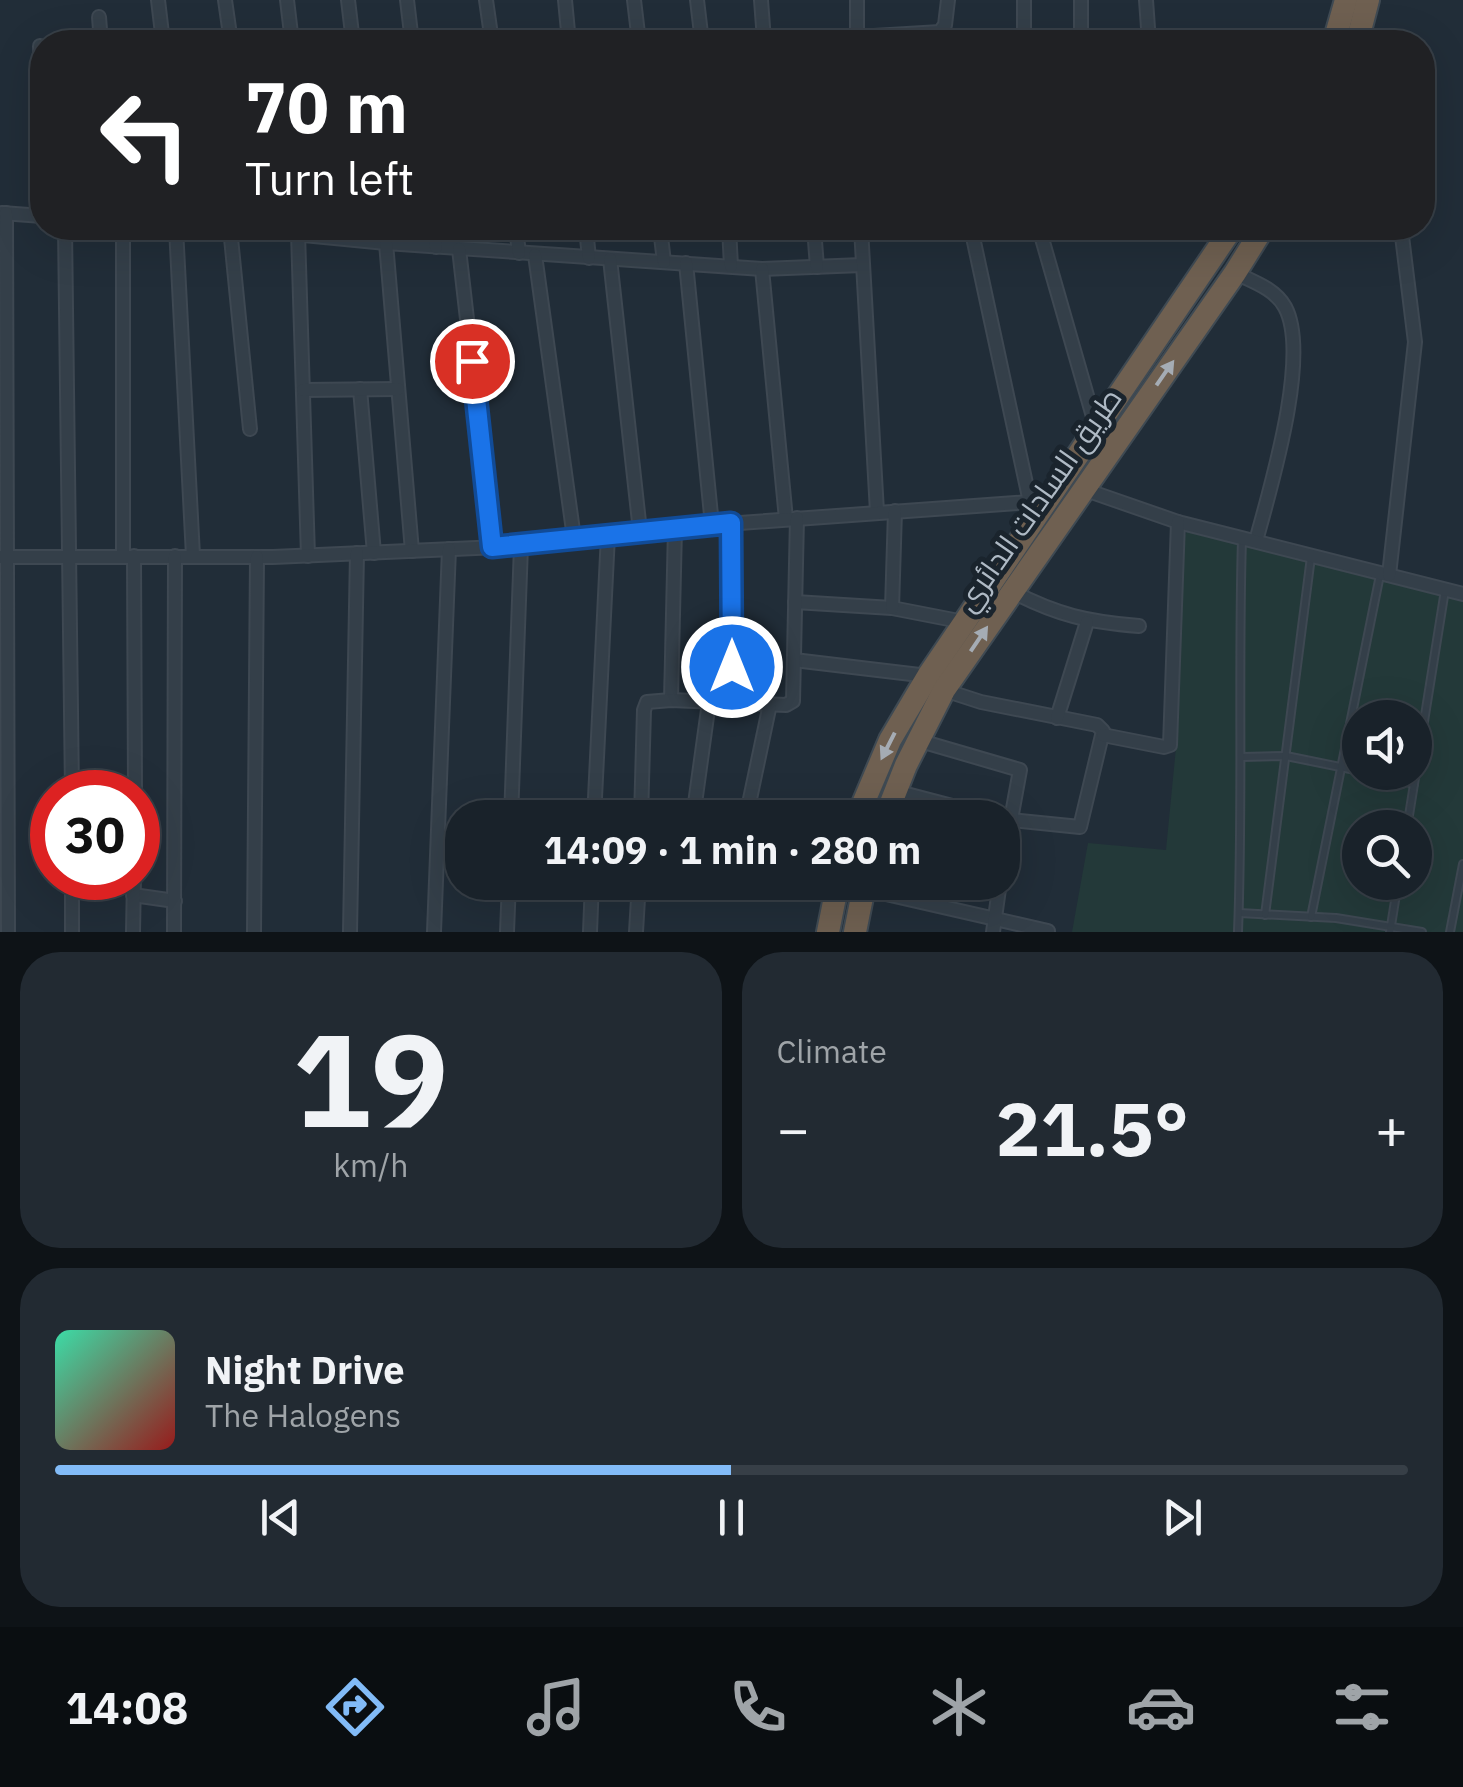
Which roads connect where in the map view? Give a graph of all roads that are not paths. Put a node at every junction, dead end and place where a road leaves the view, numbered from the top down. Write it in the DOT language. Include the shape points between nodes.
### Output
graph roads {
  1 [pos="158,0"];
  2 [pos="225,0"];
  3 [pos="287,0"];
  4 [pos="348,0"];
  5 [pos="407,0"];
  6 [pos="486,0"];
  7 [pos="565,0"];
  8 [pos="634,0"];
  9 [pos="697,0"];
  10 [pos="761,0"];
  11 [pos="858,0"];
  12 [pos="948,0"];
  13 [pos="1024,0"];
  14 [pos="1081,0"];
  15 [pos="1146,0"];
  16 [pos="1346,0"];
  17 [pos="1368,0"];
  18 [pos="99,17"];
  19 [pos="100,30"];
  20 [pos="162,30"];
  21 [pos="229,30"];
  22 [pos="291,30"];
  23 [pos="352,30"];
  24 [pos="411,30"];
  25 [pos="490,30"];
  26 [pos="568,30"];
  27 [pos="638,30"];
  28 [pos="701,30"];
  29 [pos="763,30"];
  30 [pos="857,30"];
  31 [pos="941,30"];
  32 [pos="1024,30"];
  33 [pos="1081,30"];
  34 [pos="1148,30"];
  35 [pos="1337,30"];
  36 [pos="1360,30"];
  37 [pos="3,213"];
  38 [pos="30,215"];
  39 [pos="65,240"];
  40 [pos="123,240"];
  41 [pos="177,240"];
  42 [pos="231,240"];
  43 [pos="298,240"];
  44 [pos="378,240"];
  45 [pos="391,240"];
  46 [pos="435,240"];
  47 [pos="517,240"];
  48 [pos="587,240"];
  49 [pos="661,240"];
  50 [pos="729,240"];
  51 [pos="815,240"];
  52 [pos="861,240"];
  53 [pos="973,240"];
  54 [pos="1043,240"];
  55 [pos="1224,240"];
  56 [pos="1256,240"];
  57 [pos="1402,240"];
  58 [pos="436,247"];
  59 [pos="459,249"];
  60 [pos="519,253"];
  61 [pos="535,255"];
  62 [pos="588,258"];
  63 [pos="610,259"];
  64 [pos="664,262"];
  65 [pos="686,263"];
  66 [pos="862,265"];
  67 [pos="730,266"];
  68 [pos="817,267"];
  69 [pos="762,269"];
  70 [pos="1235,273"];
  71 [pos="1194,284"];
  72 [pos="1216,300"];
  73 [pos="398,389"];
  74 [pos="303,390"];
  75 [pos="360,390"];
  76 [pos="250,429"];
  77 [pos="1097,430"];
  78 [pos="1083,488"];
  79 [pos="1041,500"];
  80 [pos="895,511"];
  81 [pos="877,512"];
  82 [pos="791,518"];
  83 [pos="1178,522"];
  84 [pos="731,523"];
  85 [pos="712,525"];
  86 [pos="675,528"];
  87 [pos="640,532"];
  88 [pos="608,535"];
  89 [pos="574,538"];
  90 [pos="1249,539"];
  91 [pos="521,546"];
  92 [pos="492,547"];
  93 [pos="449,549"];
  94 [pos="412,551"];
  95 [pos="374,553"];
  96 [pos="357,554"];
  97 [pos="70,555"];
  98 [pos="129,556"];
  99 [pos="175,556"];
  100 [pos="193,556"];
  101 [pos="308,556"];
  102 [pos="1311,556"];
  103 [pos="4,557"];
  104 [pos="256,557"];
  105 [pos="1384,575"];
  106 [pos="1446,589"];
  107 [pos="1011,591"];
  108 [pos="1463,594"];
  109 [pos="795,602"];
  110 [pos="892,608"];
  111 [pos="964,622"];
  112 [pos="1087,622"];
  113 [pos="1139,626"];
  114 [pos="794,660"];
  115 [pos="936,683"];
  116 [pos="671,700"];
  117 [pos="1428,700"];
  118 [pos="708,702"];
  119 [pos="732,702"];
  120 [pos="770,704"];
  121 [pos="1057,718"];
  122 [pos="1103,736"];
  123 [pos="918,740"];
  124 [pos="1286,756"];
  125 [pos="1242,757"];
  126 [pos="1340,767"];
  127 [pos="72,770"];
  128 [pos="134,770"];
  129 [pos="895,791"];
  130 [pos="512,800"];
  131 [pos="595,800"];
  132 [pos="641,800"];
  133 [pos="695,800"];
  134 [pos="750,800"];
  135 [pos="865,800"];
  136 [pos="892,800"];
  137 [pos="930,800"];
  138 [pos="1010,800"];
  139 [pos="1020,821"];
  140 [pos="1463,864"];
  141 [pos="160,899"];
  142 [pos="72,900"];
  143 [pos="133,900"];
  144 [pos="508,900"];
  145 [pos="591,900"];
  146 [pos="637,900"];
  147 [pos="834,900"];
  148 [pos="862,900"];
  149 [pos="910,900"];
  150 [pos="998,900"];
  151 [pos="1395,900"];
  152 [pos="175,901"];
  153 [pos="1239,914"];
  154 [pos="1265,915"];
  155 [pos="1312,917"];
  156 [pos="994,926"];
  157 [pos="1048,930"];
  158 [pos="1390,930"];
  159 [pos="8,932"];
  160 [pos="72,932"];
  161 [pos="133,932"];
  162 [pos="174,932"];
  163 [pos="254,932"];
  164 [pos="350,932"];
  165 [pos="434,932"];
  166 [pos="507,932"];
  167 [pos="590,932"];
  168 [pos="636,932"];
  169 [pos="828,932"];
  170 [pos="855,932"];
  171 [pos="1238,932"];
  172 [pos="1422,932"];
  173 [pos="1450,932"];
  1 -- 20 [label="street"];
  2 -- 21 [label="street"];
  3 -- 22 [label="street"];
  4 -- 23 [label="street"];
  5 -- 24 [label="street"];
  6 -- 25 [label="street"];
  7 -- 26 [label="street"];
  8 -- 27 [label="street"];
  9 -- 28 [label="street"];
  10 -- 29 [label="street"];
  11 -- 30 [label="street"];
  12 -- 31 [label="street"];
  13 -- 32 [label="street"];
  14 -- 33 [label="street"];
  15 -- 34 [label="street"];
  16 -- 35 [label="highway"];
  17 -- 36 [label="highway"];
  18 -- 19 [label="street"];
  37 -- 38 [label="street"];
  37 -- 103 [label="street"];
  39 -- 97 [label="street"];
  40 -- 98 [label="street"];
  41 -- 100 [label="street"];
  42 -- 76 [label="street"];
  43 -- 74 [label="street"];
  44 -- 73 [label="street"];
  45 -- 58 [label="street"];
  46 -- 58 [label="street"];
  47 -- 60 [label="street"];
  48 -- 62 [label="street"];
  49 -- 64 [label="street"];
  50 -- 67 [label="street"];
  51 -- 68 [label="street"];
  52 -- 66 [label="street"];
  53 -- 79 [label="street"];
  54 -- 77 [label="street"];
  55 -- 71 [label="highway, طريق السادات الدائري"];
  56 -- 70 [label="highway, طريق السادات الدائري"];
  57 -- 105 [label="street" via="1415,342"];
  58 -- 59 [label="street"];
  59 -- 60 [label="street"];
  59 -- 92 [label="street"];
  60 -- 61 [label="street"];
  61 -- 62 [label="street"];
  61 -- 89 [label="street"];
  62 -- 63 [label="street"];
  63 -- 64 [label="street"];
  63 -- 87 [label="street"];
  64 -- 65 [label="street"];
  65 -- 67 [label="street"];
  65 -- 85 [label="street"];
  66 -- 68 [label="street"];
  66 -- 81 [label="street"];
  67 -- 69 [label="street"];
  68 -- 69 [label="street"];
  69 -- 82 [label="street"];
  70 -- 72 [label="highway, طريق السادات الدائري"];
  70 -- 90 [label="street" via="1284,304 1293,340 1282,438"];
  71 -- 72 [label="highway" via="1212,287"];
  71 -- 77 [label="highway, طريق السادات الدائري"];
  78 -- 72 [label="highway, طريق السادات الدائري, one-way"];
  73 -- 75 [label="street"];
  73 -- 94 [label="street"];
  74 -- 75 [label="street"];
  74 -- 101 [label="street"];
  75 -- 95 [label="street"];
  77 -- 79 [label="highway, طريق السادات الدائري"];
  78 -- 83 [label="street"];
  78 -- 107 [label="highway, طريق السادات الدائري"];
  79 -- 80 [label="street"];
  79 -- 111 [label="highway, طريق السادات الدائري"];
  80 -- 81 [label="street"];
  80 -- 110 [label="street"];
  81 -- 82 [label="street"];
  82 -- 84 [label="street"];
  82 -- 109 [label="street"];
  83 -- 90 [label="street"];
  83 -- 122 [label="street" via="1170,745"];
  84 -- 85 [label="street"];
  84 -- 119 [label="street"];
  85 -- 86 [label="street"];
  86 -- 87 [label="street"];
  86 -- 116 [label="street"];
  87 -- 88 [label="street"];
  88 -- 89 [label="street"];
  88 -- 131 [label="street"];
  89 -- 91 [label="street"];
  90 -- 102 [label="street"];
  90 -- 125 [label="lane" via="1239,638"];
  91 -- 92 [label="street"];
  91 -- 130 [label="street"];
  92 -- 93 [label="street"];
  93 -- 94 [label="street"];
  93 -- 165 [label="street"];
  94 -- 95 [label="street"];
  95 -- 96 [label="street"];
  96 -- 101 [label="street"];
  96 -- 164 [label="street"];
  97 -- 98 [label="street"];
  97 -- 103 [label="street"];
  97 -- 127 [label="street"];
  98 -- 99 [label="street"];
  98 -- 128 [label="street"];
  99 -- 100 [label="street"];
  99 -- 152 [label="street"];
  100 -- 104 [label="street"];
  101 -- 104 [label="street"];
  102 -- 105 [label="street"];
  102 -- 124 [label="lane"];
  103 -- 159 [label="street"];
  104 -- 163 [label="street"];
  105 -- 106 [label="street"];
  105 -- 126 [label="lane"];
  106 -- 108 [label="street"];
  106 -- 117 [label="lane"];
  107 -- 112 [label="street"];
  115 -- 107 [label="highway, طريق السادات الدائري, one-way"];
  109 -- 110 [label="street"];
  109 -- 114 [label="street"];
  110 -- 111 [label="street"];
  111 -- 115 [label="highway, طريق السادات الدائري"];
  112 -- 113 [label="street"];
  112 -- 121 [label="street"];
  114 -- 115 [label="street"];
  114 -- 120 [label="street" via="792,701"];
  115 -- 121 [label="street" via="981,702"];
  115 -- 123 [label="highway, طريق السادات الدائري"];
  115 -- 135 [label="highway, طريق السادات الدائري, one-way" via="890,740"];
  116 -- 118 [label="street"];
  116 -- 132 [label="street" via="644,705"];
  118 -- 119 [label="street"];
  118 -- 133 [label="street"];
  119 -- 120 [label="street"];
  120 -- 134 [label="street"];
  121 -- 122 [label="street" via="1097,725"];
  122 -- 139 [label="street" via="1080,827"];
  123 -- 129 [label="highway, طريق السادات الدائري"];
  123 -- 138 [label="street" via="1020,770"];
  124 -- 125 [label="lane"];
  124 -- 126 [label="lane"];
  124 -- 154 [label="lane"];
  125 -- 153 [label="lane"];
  126 -- 155 [label="lane"];
  129 -- 136 [label="highway, طريق السادات الدائري"];
  129 -- 137 [label="street"];
  140 -- 173 [label="lane"];
  141 -- 152 [label="street"];
  142 -- 160 [label="street"];
  143 -- 161 [label="street"];
  144 -- 166 [label="street"];
  145 -- 167 [label="street"];
  146 -- 168 [label="street"];
  147 -- 169 [label="highway"];
  148 -- 170 [label="highway"];
  149 -- 156 [label="street"];
  150 -- 156 [label="street"];
  151 -- 158 [label="lane"];
  152 -- 162 [label="street"];
  153 -- 154 [label="lane"];
  153 -- 171 [label="lane"];
  154 -- 155 [label="lane"];
  155 -- 158 [label="lane"];
  156 -- 157 [label="street"];
  158 -- 172 [label="lane"];
}
